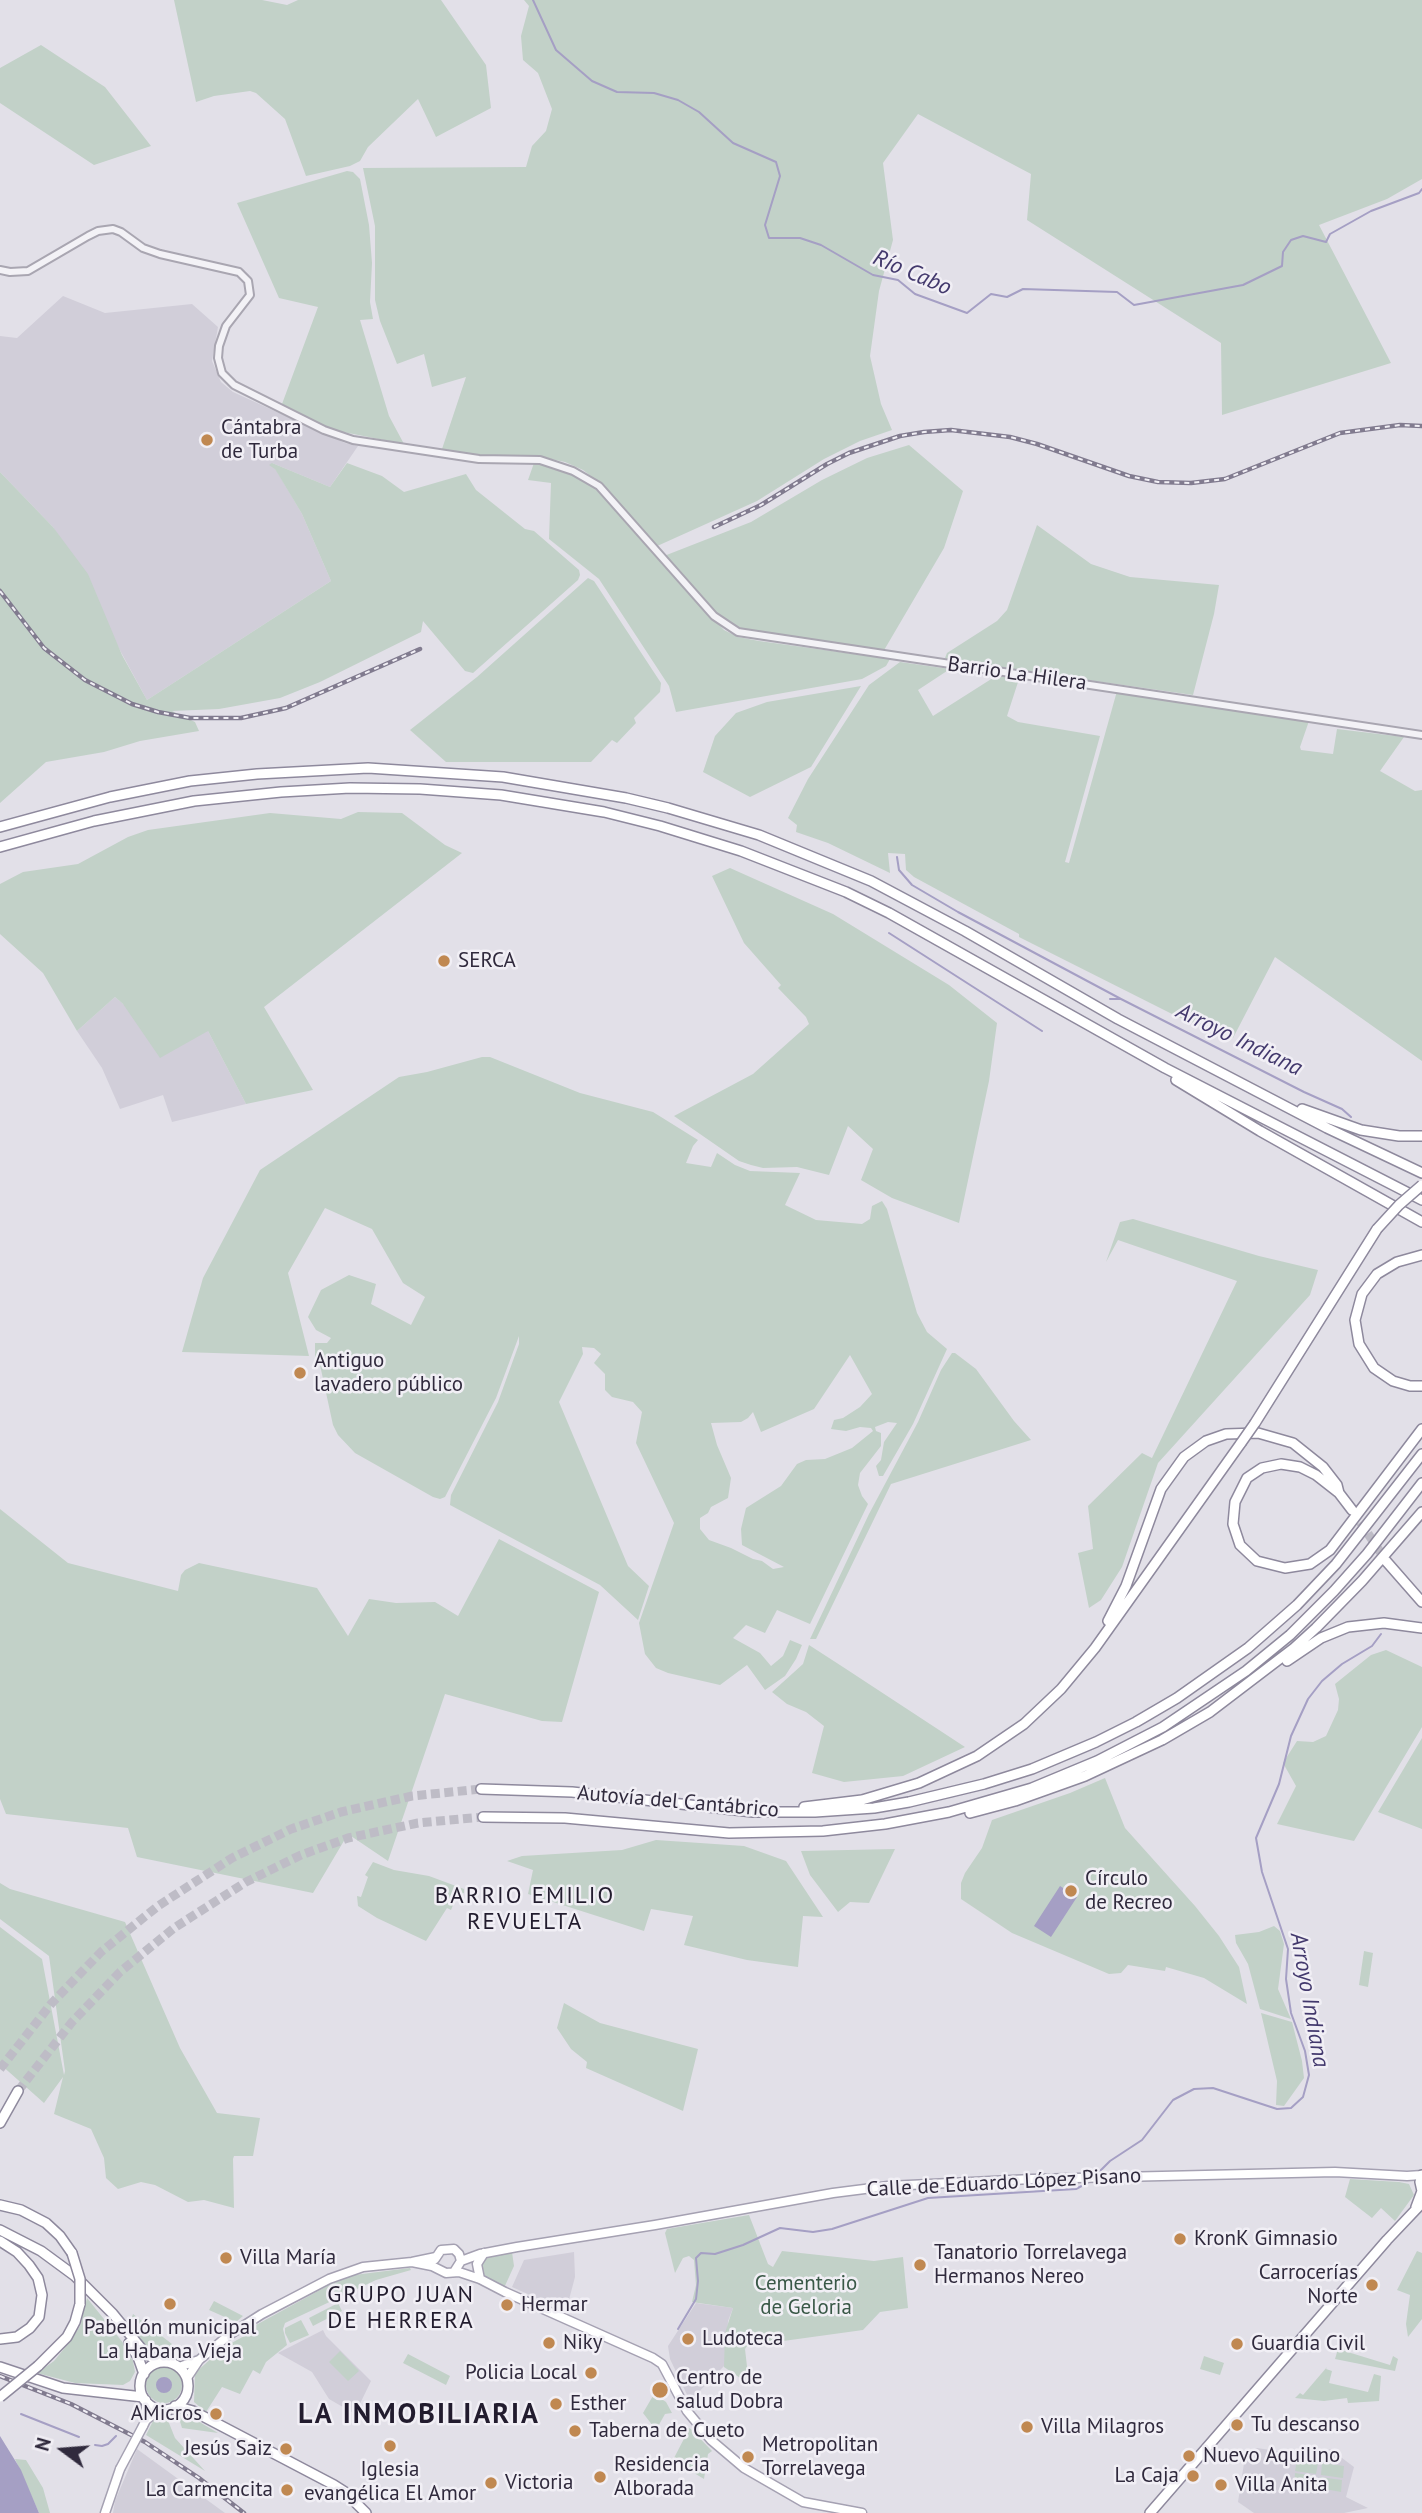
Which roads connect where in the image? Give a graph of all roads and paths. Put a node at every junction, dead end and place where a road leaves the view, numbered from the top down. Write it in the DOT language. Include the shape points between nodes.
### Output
graph roads {
  1 [pos="0,270"];
  2 [pos="1422,735"];
  3 [pos="0,827"];
  4 [pos="0,847"];
  5 [pos="1003,978"];
  6 [pos="1118,1019"];
  7 [pos="1422,1136"];
  8 [pos="1422,1173"];
  9 [pos="1422,1185"];
  10 [pos="1422,1200"];
  11 [pos="1422,1222"];
  12 [pos="1422,1255"];
  13 [pos="1422,1386"];
  14 [pos="1422,1429"];
  15 [pos="1422,1454"];
  16 [pos="1422,1483"];
  17 [pos="1339,1493"];
  18 [pos="1352,1510"];
  19 [pos="1422,1512"];
  20 [pos="1386,1561"];
  21 [pos="1422,1602"];
  22 [pos="1422,1628"];
  23 [pos="1095,1644"];
  24 [pos="1210,1712"];
  25 [pos="1099,1765"];
  26 [pos="481,1789"];
  27 [pos="687,1806"];
  28 [pos="483,1817"];
  29 [pos="18,2091"];
  30 [pos="0,2123"];
  31 [pos="1422,2175"];
  32 [pos="1407,2176"];
  33 [pos="1421,2190"];
  34 [pos="0,2206"];
  35 [pos="1418,2206"];
  36 [pos="0,2232"];
  37 [pos="0,2241"];
  38 [pos="457,2251"];
  39 [pos="482,2253"];
  40 [pos="436,2257"];
  41 [pos="412,2262"];
  42 [pos="461,2262"];
  43 [pos="438,2269"];
  44 [pos="454,2272"];
  45 [pos="480,2279"];
  46 [pos="0,2339"];
  47 [pos="199,2360"];
  48 [pos="159,2362"];
  49 [pos="0,2367"];
  50 [pos="179,2367"];
  51 [pos="143,2377"];
  52 [pos="187,2378"];
  53 [pos="116,2393"];
  54 [pos="186,2395"];
  55 [pos="0,2396"];
  56 [pos="144,2398"];
  57 [pos="175,2406"];
  58 [pos="160,2409"];
  59 [pos="193,2411"];
  60 [pos="144,2423"];
  61 [pos="105,2513"];
  62 [pos="366,2513"];
  63 [pos="862,2513"];
  64 [pos="1150,2513"];
  1 -- 2 [label="street, Barrio La Hilera" via="29,271 88,236 113,229 160,254 239,272 248,281 250,295 226,326 218,358 222,373 234,385 353,440 479,459 558,464 598,486 714,616 747,635"];
  3 -- 6 [label="highway" via="157,787 267,773 401,768 556,785 717,821 831,863 905,898"];
  4 -- 5 [label="highway" via="94,821 230,796 383,788 512,796 660,825 771,861 889,913"];
  5 -- 10 [label="highway" via="1165,1068"];
  5 -- 11 [label="highway"];
  6 -- 7 [label="highway" via="1316,1115 1361,1130"];
  6 -- 8 [label="highway"];
  9 -- 23 [label="highway, bridge" via="1377,1229 1255,1423"];
  12 -- 13 [label="highway" via="1377,1274 1362,1294 1355,1320 1359,1344 1374,1368 1393,1381"];
  14 -- 17 [label="highway" via="1330,1550 1317,1559 1302,1566 1276,1567 1257,1560 1240,1545 1233,1524 1234,1502 1247,1478 1262,1468 1300,1467"];
  15 -- 27 [label="highway, Autovía del Cantábrico" via="1336,1564 1275,1626 1200,1683 1112,1735 1007,1778 883,1806 775,1813"];
  16 -- 25 [label="highway" via="1349,1575 1290,1634 1219,1690"];
  17 -- 18 [label="highway"];
  17 -- 23 [label="highway" via="1315,1458 1293,1443 1258,1433 1236,1433 1199,1445 1161,1489 1126,1586"];
  19 -- 24 [label="highway" via="1317,1628"];
  20 -- 21 [label="highway"];
  22 -- 24 [label="highway" via="1374,1623 1339,1630"];
  23 -- 27 [label="highway" via="1050,1700 1024,1724 956,1768 906,1788 845,1803 791,1808"];
  24 -- 25 [label="highway" via="1118,1761"];
  25 -- 28 [label="highway, Autovía del Cantábrico" via="1015,1801 955,1816 845,1833 712,1832 556,1817"];
  26 -- 27 [label="highway, Autovía del Cantábrico" via="572,1792"];
  29 -- 30 [label="highway"];
  31 -- 32 [label="main road, Calle de Eduardo López Pisano"];
  31 -- 33 [label="highway"];
  32 -- 33 [label="main road"];
  32 -- 39 [label="main road, Calle de Eduardo López Pisano" via="1335,2172 943,2182 833,2193"];
  33 -- 35 [label="highway"];
  34 -- 55 [label="highway, bridge" via="21,2210 46,2223 72,2253 80,2278 80,2304 67,2337"];
  35 -- 64 [label="highway"];
  36 -- 48 [label="highway" via="41,2251 75,2276 145,2353"];
  36 -- 51 [label="highway" via="39,2256 108,2316 138,2357"];
  37 -- 46 [label="highway" via="29,2264 42,2295 30,2328 17,2337"];
  38 -- 39 [label="main road, Calle de Eduardo López Pisano"];
  38 -- 40 [label="main road" via="445,2248"];
  38 -- 42 [label="main road"];
  39 -- 42 [label="main road, Calle de Eduardo López Pisano"];
  39 -- 45 [label="main road" via="477,2264"];
  40 -- 41 [label="main road"];
  40 -- 43 [label="main road"];
  41 -- 43 [label="main road"];
  41 -- 47 [label="main road" via="363,2267 329,2279 261,2314"];
  42 -- 44 [label="main road"];
  42 -- 45 [label="main road"];
  43 -- 44 [label="main road"];
  44 -- 45 [label="main road"];
  45 -- 63 [label="main road" via="662,2364 687,2411 711,2440 744,2468 803,2502"];
  47 -- 50 [label="main road"];
  47 -- 52 [label="main road"];
  48 -- 50 [label="highway"];
  48 -- 51 [label="highway"];
  49 -- 53 [label="highway" via="63,2388"];
  50 -- 52 [label="highway"];
  51 -- 53 [label="highway"];
  51 -- 56 [label="highway"];
  52 -- 54 [label="highway"];
  53 -- 56 [label="highway"];
  54 -- 57 [label="highway"];
  54 -- 59 [label="highway"];
  56 -- 58 [label="highway"];
  56 -- 60 [label="main road"];
  57 -- 58 [label="highway"];
  57 -- 59 [label="highway"];
  58 -- 60 [label="main road"];
  59 -- 62 [label="highway" via="338,2487"];
  60 -- 61 [label="main road, bridge" via="120,2469"];
}
